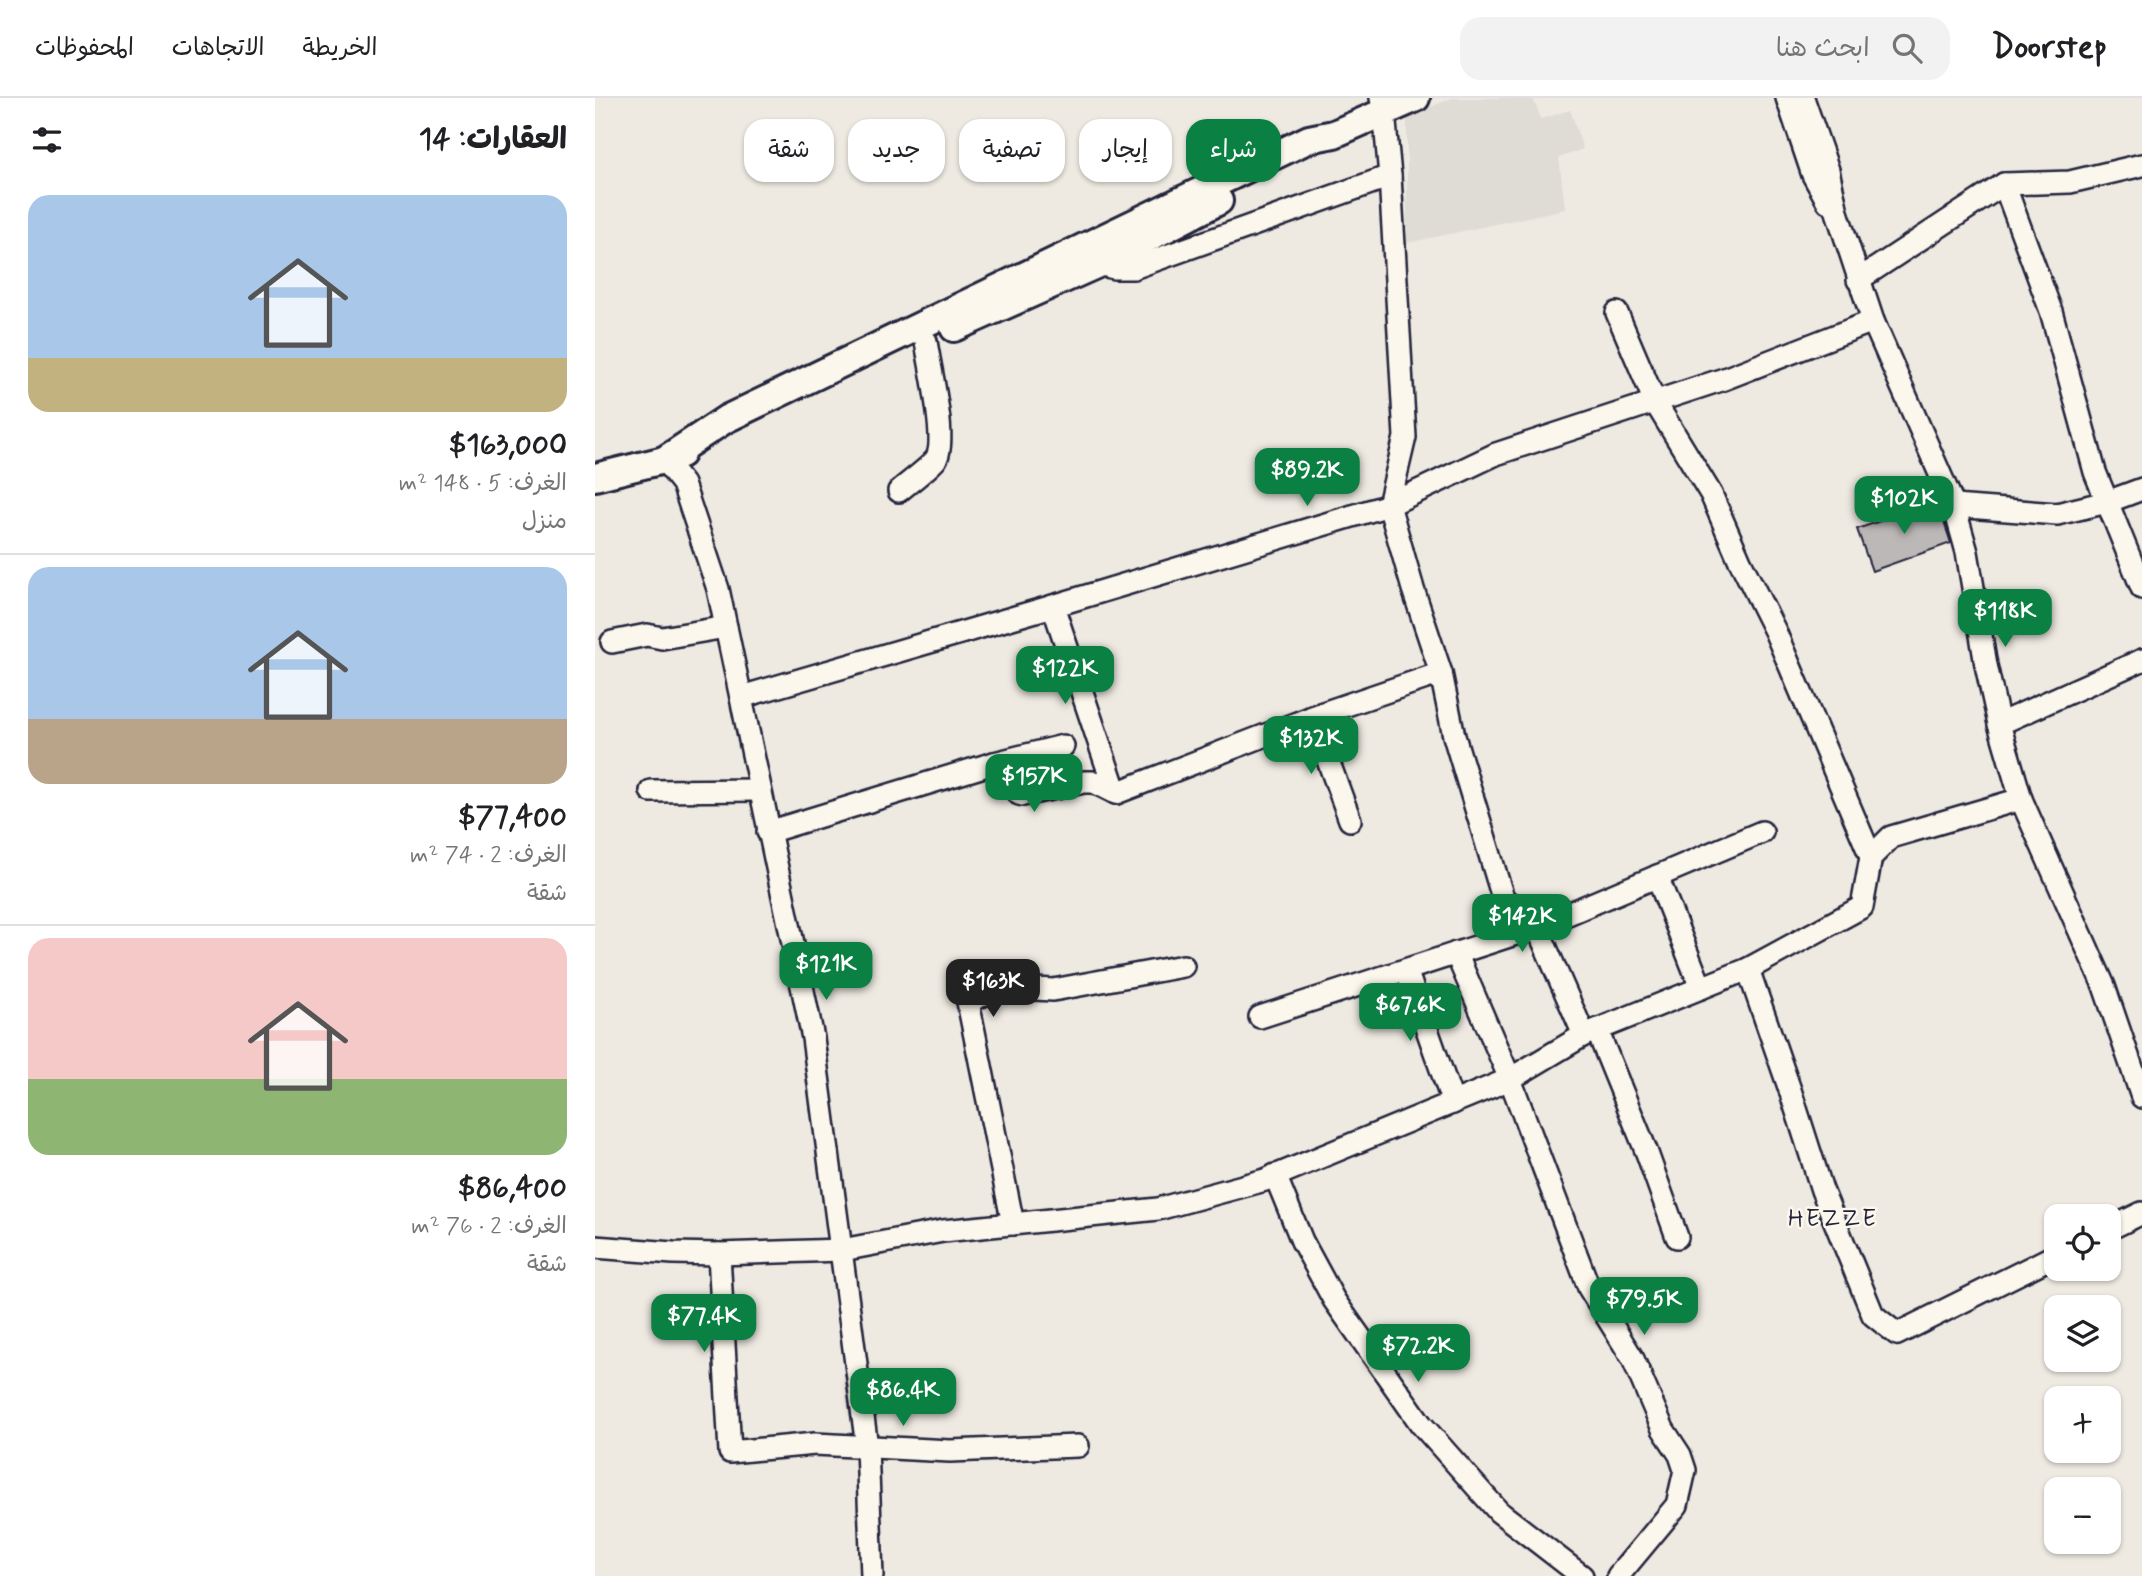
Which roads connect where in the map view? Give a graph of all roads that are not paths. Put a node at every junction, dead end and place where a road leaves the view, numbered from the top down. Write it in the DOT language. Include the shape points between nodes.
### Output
graph roads {
  1 [pos="1416,98"];
  2 [pos="1787,98"];
  3 [pos="1803,98"];
  4 [pos="1383,105"];
  5 [pos="2142,165"];
  6 [pos="1390,176"];
  7 [pos="2004,184"];
  8 [pos="1837,212"];
  9 [pos="1092,255"];
  10 [pos="1858,281"];
  11 [pos="1617,313"];
  12 [pos="1873,321"];
  13 [pos="926,341"];
  14 [pos="1654,402"];
  15 [pos="664,460"];
  16 [pos="595,477"];
  17 [pos="2142,489"];
  18 [pos="899,491"];
  19 [pos="2107,502"];
  20 [pos="1389,505"];
  21 [pos="1954,506"];
  22 [pos="2142,588"];
  23 [pos="1053,606"];
  24 [pos="726,627"];
  25 [pos="612,642"];
  26 [pos="2142,660"];
  27 [pos="1441,673"];
  28 [pos="741,697"];
  29 [pos="1312,717"];
  30 [pos="1999,724"];
  31 [pos="1063,746"];
  32 [pos="994,763"];
  33 [pos="759,790"];
  34 [pos="651,791"];
  35 [pos="1116,793"];
  36 [pos="2021,799"];
  37 [pos="1350,820"];
  38 [pos="768,832"];
  39 [pos="1762,832"];
  40 [pos="1871,857"];
  41 [pos="1657,876"];
  42 [pos="1537,927"];
  43 [pos="1456,953"];
  44 [pos="1183,966"];
  45 [pos="1748,969"];
  46 [pos="1406,970"];
  47 [pos="1701,988"];
  48 [pos="1260,1017"];
  49 [pos="1590,1033"];
  50 [pos="1510,1079"];
  51 [pos="2142,1097"];
  52 [pos="1453,1102"];
  53 [pos="1275,1175"];
  54 [pos="2142,1213"];
  55 [pos="1013,1223"];
  56 [pos="2121,1223"];
  57 [pos="1677,1237"];
  58 [pos="595,1247"];
  59 [pos="842,1250"];
  60 [pos="719,1254"];
  61 [pos="2044,1261"];
  62 [pos="1078,1446"];
  63 [pos="866,1447"];
  64 [pos="872,1576"];
  65 [pos="1582,1576"];
  66 [pos="1618,1576"];
  1 -- 4 [label="main road"];
  2 -- 8 [label="street" via="1813,175"];
  3 -- 8 [label="street"];
  4 -- 6 [label="street"];
  4 -- 9 [label="main road" via="1334,134 1315,152"];
  5 -- 7 [label="street" via="2070,182"];
  6 -- 9 [label="street" via="1133,268 1114,268"];
  6 -- 20 [label="street" via="1405,437"];
  7 -- 10 [label="street"];
  7 -- 19 [label="street" via="2051,311"];
  8 -- 10 [label="street"];
  9 -- 13 [label="main road"];
  9 -- 15 [label="main road" via="726,419"];
  10 -- 12 [label="street"];
  11 -- 14 [label="street"];
  12 -- 14 [label="street"];
  12 -- 21 [label="street"];
  13 -- 15 [label="main road" via="740,432"];
  13 -- 18 [label="street" via="940,442 937,458"];
  14 -- 20 [label="street" via="1496,454"];
  14 -- 40 [label="street" via="1711,494"];
  15 -- 16 [label="main road"];
  15 -- 24 [label="street" via="683,484"];
  17 -- 19 [label="street"];
  19 -- 21 [label="street" via="2057,514"];
  19 -- 22 [label="street"];
  20 -- 23 [label="street"];
  20 -- 27 [label="street"];
  21 -- 30 [label="street"];
  23 -- 28 [label="street"];
  23 -- 35 [label="street"];
  24 -- 25 [label="street"];
  24 -- 28 [label="street"];
  26 -- 30 [label="street"];
  27 -- 29 [label="street"];
  27 -- 42 [label="street" via="1454,736 1503,898"];
  28 -- 33 [label="street"];
  29 -- 35 [label="street"];
  29 -- 37 [label="street"];
  30 -- 36 [label="street"];
  31 -- 32 [label="street"];
  32 -- 35 [label="street" via="1023,795 1084,782"];
  32 -- 38 [label="street"];
  33 -- 34 [label="street"];
  33 -- 38 [label="street"];
  36 -- 40 [label="street" via="1891,837"];
  36 -- 51 [label="street" via="2104,986"];
  38 -- 59 [label="street" via="813,1038"];
  39 -- 41 [label="street"];
  40 -- 45 [label="street" via="1862,907"];
  41 -- 42 [label="street"];
  41 -- 47 [label="street"];
  42 -- 43 [label="street"];
  42 -- 49 [label="street"];
  43 -- 46 [label="street"];
  43 -- 50 [label="street"];
  44 -- 55 [label="street" via="1053,990 1001,987 968,1002"];
  45 -- 47 [label="street"];
  45 -- 61 [label="street" via="1822,1190 1874,1315 1897,1334"];
  46 -- 48 [label="street"];
  46 -- 52 [label="street"];
  47 -- 49 [label="street"];
  49 -- 50 [label="street"];
  49 -- 57 [label="street" via="1647,1153"];
  50 -- 52 [label="street"];
  50 -- 66 [label="street" via="1590,1288 1633,1359 1685,1470 1677,1505"];
  52 -- 53 [label="street"];
  53 -- 55 [label="street" via="1158,1209"];
  53 -- 65 [label="street" via="1302,1241 1334,1300 1421,1424 1499,1511"];
  54 -- 56 [label="street"];
  55 -- 59 [label="street"];
  58 -- 60 [label="street"];
  59 -- 60 [label="street"];
  59 -- 63 [label="street"];
  60 -- 63 [label="street" via="730,1452 815,1444"];
  62 -- 63 [label="street" via="950,1451"];
  63 -- 64 [label="street"];
}
